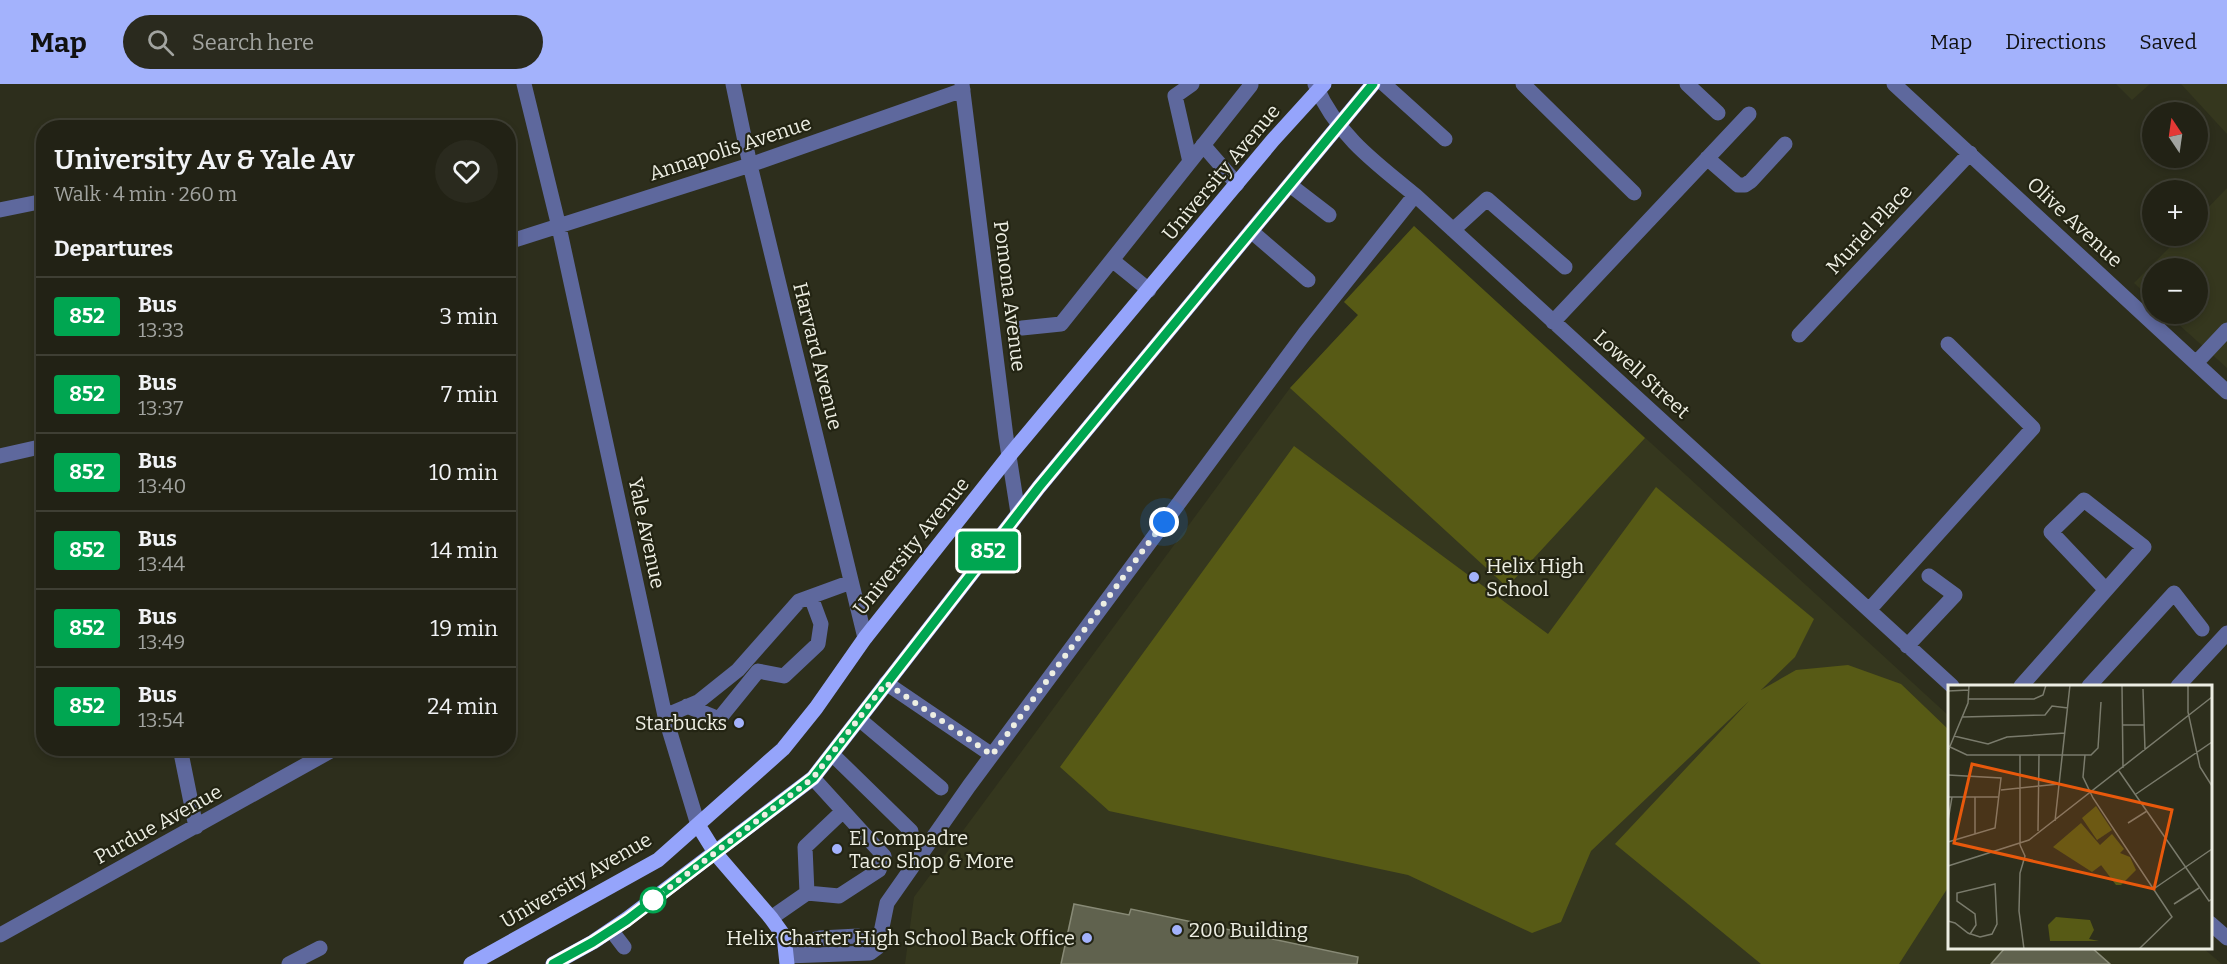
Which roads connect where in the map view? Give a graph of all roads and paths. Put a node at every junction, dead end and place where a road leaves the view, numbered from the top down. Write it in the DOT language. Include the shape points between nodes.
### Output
graph roads {
  1 [pos="525,84"];
  2 [pos="733,84"];
  3 [pos="1192,84"];
  4 [pos="1250,84"];
  5 [pos="1373,84"];
  6 [pos="1384,84"];
  7 [pos="1523,84"];
  8 [pos="1687,84"];
  9 [pos="1894,84"];
  10 [pos="1319,86"];
  11 [pos="963,87"];
  12 [pos="1718,113"];
  13 [pos="1749,114"];
  14 [pos="1339,127"];
  15 [pos="1445,139"];
  16 [pos="1785,144"];
  17 [pos="1203,145"];
  18 [pos="1970,153"];
  19 [pos="1707,158"];
  20 [pos="1190,162"];
  21 [pos="750,165"];
  22 [pos="1237,184"];
  23 [pos="1290,184"];
  24 [pos="1634,193"];
  25 [pos="1415,195"];
  26 [pos="36,203"];
  27 [pos="0,210"];
  28 [pos="1329,215"];
  29 [pos="558,227"];
  30 [pos="1453,230"];
  31 [pos="1251,231"];
  32 [pos="516,240"];
  33 [pos="1112,260"];
  34 [pos="1565,267"];
  35 [pos="1308,280"];
  36 [pos="1149,290"];
  37 [pos="1553,322"];
  38 [pos="1022,328"];
  39 [pos="2227,330"];
  40 [pos="1799,335"];
  41 [pos="1948,344"];
  42 [pos="2196,363"];
  43 [pos="2227,392"];
  44 [pos="36,448"];
  45 [pos="0,456"];
  46 [pos="1009,456"];
  47 [pos="1018,513"];
  48 [pos="1929,576"];
  49 [pos="851,582"];
  50 [pos="2106,590"];
  51 [pos="811,597"];
  52 [pos="1869,610"];
  53 [pos="2202,629"];
  54 [pos="2227,633"];
  55 [pos="865,638"];
  56 [pos="1907,646"];
  57 [pos="886,683"];
  58 [pos="1950,685"];
  59 [pos="2022,685"];
  60 [pos="2091,685"];
  61 [pos="2180,685"];
  62 [pos="687,706"];
  63 [pos="665,716"];
  64 [pos="859,719"];
  65 [pos="832,754"];
  66 [pos="992,755"];
  67 [pos="182,756"];
  68 [pos="322,756"];
  69 [pos="813,778"];
  70 [pos="941,788"];
  71 [pos="843,811"];
  72 [pos="698,825"];
  73 [pos="196,827"];
  74 [pos="911,831"];
  75 [pos="716,854"];
  76 [pos="807,893"];
  77 [pos="771,918"];
  78 [pos="2212,924"];
  79 [pos="611,930"];
  80 [pos="0,935"];
  81 [pos="2227,938"];
  82 [pos="624,946"];
  83 [pos="320,948"];
  84 [pos="787,956"];
  85 [pos="289,964"];
  86 [pos="471,964"];
  87 [pos="554,964"];
  1 -- 29 [label="street, Yale Avenue"];
  2 -- 21 [label="street, Harvard Avenue"];
  3 -- 20 [label="street" via="1175,96"];
  4 -- 17 [label="street"];
  5 -- 14 [label="main road"];
  6 -- 15 [label="street"];
  7 -- 24 [label="street"];
  8 -- 12 [label="street"];
  9 -- 18 [label="street, Olive Avenue"];
  10 -- 14 [label="street, Lowell Street"];
  10 -- 22 [label="main road, University Avenue"];
  11 -- 21 [label="street, Annapolis Avenue"];
  11 -- 46 [label="street, Pomona Avenue"];
  13 -- 19 [label="street"];
  14 -- 23 [label="main road"];
  14 -- 25 [label="street, Lowell Street" via="1358,149"];
  16 -- 19 [label="street" via="1744,185 1738,185"];
  17 -- 20 [label="street"];
  17 -- 22 [label="street"];
  18 -- 40 [label="street, Muriel Place"];
  18 -- 42 [label="street, Olive Avenue"];
  19 -- 37 [label="street"];
  20 -- 33 [label="street"];
  21 -- 29 [label="street, Annapolis Avenue"];
  21 -- 49 [label="street, Harvard Avenue"];
  22 -- 36 [label="main road, University Avenue"];
  23 -- 28 [label="street"];
  23 -- 31 [label="main road"];
  25 -- 30 [label="street, Lowell Street"];
  25 -- 66 [label="street" via="1305,333"];
  26 -- 27 [label="street"];
  29 -- 32 [label="street, Annapolis Avenue"];
  29 -- 63 [label="street, Yale Avenue"];
  30 -- 34 [label="street" via="1487,199"];
  30 -- 37 [label="street, Lowell Street"];
  31 -- 35 [label="street"];
  31 -- 47 [label="main road"];
  33 -- 36 [label="street"];
  33 -- 38 [label="street" via="1061,324"];
  36 -- 46 [label="main road, University Avenue"];
  37 -- 52 [label="street, Lowell Street"];
  39 -- 42 [label="street"];
  41 -- 52 [label="street" via="2033,428"];
  42 -- 43 [label="street, Olive Avenue"];
  44 -- 45 [label="street"];
  46 -- 47 [label="street, Pomona Avenue"];
  46 -- 55 [label="main road, University Avenue"];
  47 -- 57 [label="main road"];
  48 -- 56 [label="street" via="1955,595"];
  49 -- 51 [label="street"];
  49 -- 55 [label="street, Harvard Avenue"];
  50 -- 50 [label="street" via="2144,547 2084,500 2051,531"];
  50 -- 59 [label="street"];
  51 -- 62 [label="street" via="799,601 738,670 698,702"];
  51 -- 62 [label="street" via="821,624 818,644 784,676 758,671 719,719"];
  52 -- 56 [label="street, Lowell Street"];
  53 -- 60 [label="street" via="2174,593"];
  54 -- 61 [label="street"];
  55 -- 72 [label="main road, University Avenue" via="783,749"];
  56 -- 58 [label="street, Lowell Street"];
  57 -- 64 [label="main road"];
  57 -- 66 [label="street"];
  62 -- 63 [label="street"];
  63 -- 72 [label="street, Yale Avenue"];
  64 -- 65 [label="main road"];
  64 -- 70 [label="street"];
  65 -- 69 [label="main road"];
  65 -- 74 [label="street"];
  66 -- 84 [label="street" via="887,903 878,946 870,953"];
  67 -- 73 [label="street"];
  68 -- 73 [label="street, Purdue Avenue"];
  69 -- 71 [label="street"];
  69 -- 75 [label="main road"];
  71 -- 76 [label="street" via="805,847"];
  71 -- 76 [label="street" via="884,856 879,870 839,896"];
  72 -- 75 [label="main road, Yale Avenue"];
  72 -- 86 [label="main road, University Avenue" via="658,860"];
  73 -- 80 [label="street, Purdue Avenue"];
  75 -- 77 [label="main road, Yale Avenue"];
  75 -- 79 [label="main road"];
  76 -- 77 [label="street"];
  77 -- 84 [label="main road, Yale Avenue" via="784,936"];
  78 -- 81 [label="street"];
  79 -- 82 [label="street"];
  79 -- 87 [label="main road"];
  83 -- 85 [label="street"];
}
